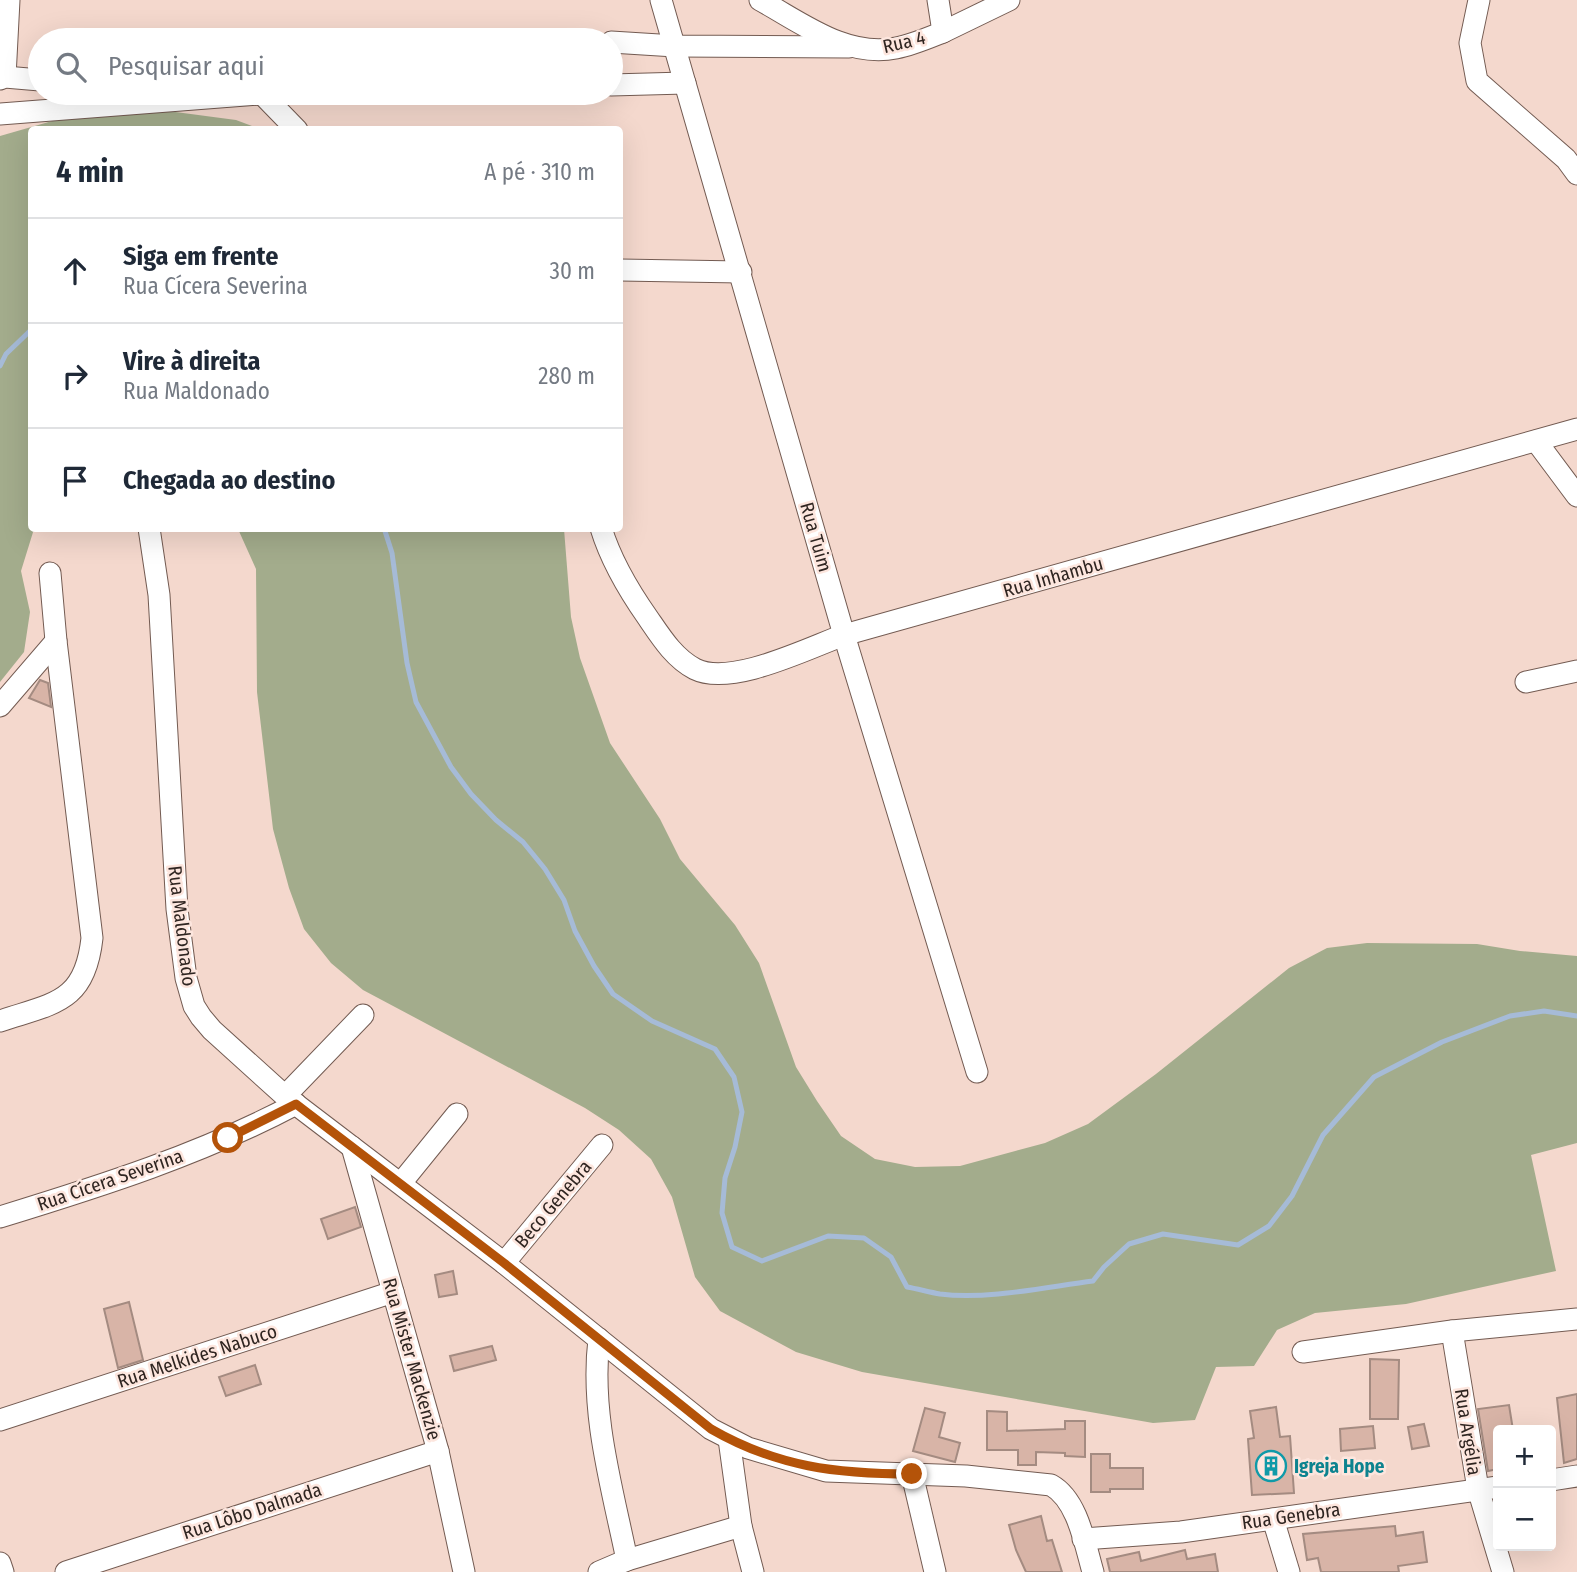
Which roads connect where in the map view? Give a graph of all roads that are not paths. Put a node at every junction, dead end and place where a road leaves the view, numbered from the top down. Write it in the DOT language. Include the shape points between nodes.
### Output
graph roads {
  1 [pos="9,0"];
  2 [pos="661,0"];
  3 [pos="760,0"];
  4 [pos="938,0"];
  5 [pos="1009,0"];
  6 [pos="1479,0"];
  7 [pos="943,32"];
  8 [pos="623,43"];
  9 [pos="674,46"];
  10 [pos="849,47"];
  11 [pos="2,78"];
  12 [pos="28,79"];
  13 [pos="685,83"];
  14 [pos="623,85"];
  15 [pos="112,105"];
  16 [pos="273,105"];
  17 [pos="0,114"];
  18 [pos="293,126"];
  19 [pos="1577,174"];
  20 [pos="623,270"];
  21 [pos="741,272"];
  22 [pos="1577,429"];
  23 [pos="1536,441"];
  24 [pos="1577,496"];
  25 [pos="150,532"];
  26 [pos="603,532"];
  27 [pos="50,573"];
  28 [pos="844,635"];
  29 [pos="55,641"];
  30 [pos="1577,671"];
  31 [pos="1525,682"];
  32 [pos="0,706"];
  33 [pos="363,1015"];
  34 [pos="0,1021"];
  35 [pos="977,1072"];
  36 [pos="290,1100"];
  37 [pos="457,1114"];
  38 [pos="602,1145"];
  39 [pos="352,1147"];
  40 [pos="401,1183"];
  41 [pos="0,1217"];
  42 [pos="504,1263"];
  43 [pos="393,1292"];
  44 [pos="1577,1320"];
  45 [pos="1452,1331"];
  46 [pos="598,1339"];
  47 [pos="1303,1352"];
  48 [pos="0,1420"];
  49 [pos="729,1439"];
  50 [pos="438,1451"];
  51 [pos="912,1474"];
  52 [pos="1577,1476"];
  53 [pos="1556,1479"];
  54 [pos="1488,1488"];
  55 [pos="1273,1519"];
  56 [pos="741,1525"];
  57 [pos="1083,1539"];
  58 [pos="627,1560"];
  59 [pos="0,1563"];
  60 [pos="3,1572"];
  61 [pos="66,1572"];
  62 [pos="464,1572"];
  63 [pos="598,1572"];
  64 [pos="753,1572"];
  65 [pos="935,1572"];
  66 [pos="1093,1572"];
  67 [pos="1289,1572"];
  68 [pos="1503,1572"];
  1 -- 11 [label="street"];
  2 -- 9 [label="street, Rua Tuim"];
  3 -- 10 [label="street, Rua 4"];
  4 -- 7 [label="street, Rua 4"];
  5 -- 7 [label="street"];
  6 -- 19 [label="street" via="1470,43 1477,80"];
  7 -- 10 [label="street, Rua 4" via="897,48"];
  8 -- 9 [label="street"];
  9 -- 10 [label="street"];
  9 -- 13 [label="street, Rua Tuim"];
  11 -- 12 [label="street"];
  13 -- 14 [label="street"];
  13 -- 21 [label="street, Rua Tuim"];
  15 -- 17 [label="street"];
  16 -- 18 [label="street"];
  20 -- 21 [label="street"];
  21 -- 28 [label="street, Rua Tuim"];
  22 -- 23 [label="street, Rua Inhambu"];
  23 -- 24 [label="street"];
  23 -- 28 [label="street, Rua Inhambu"];
  25 -- 36 [label="street, Rua Maldonado" via="159,595 177,909 186,978 194,1006 212,1030"];
  26 -- 28 [label="street, Rua Inhambu" via="631,594 664,642 697,670 737,672"];
  27 -- 29 [label="street"];
  28 -- 35 [label="street, Rua Tuim"];
  29 -- 32 [label="street"];
  29 -- 34 [label="street" via="92,937 88,965 70,994 57,1003"];
  30 -- 31 [label="street"];
  33 -- 36 [label="street, Rua Cícera Severina"];
  36 -- 39 [label="street, Rua Maldonado"];
  36 -- 41 [label="street, Rua Cícera Severina" via="228,1138"];
  37 -- 40 [label="street"];
  38 -- 42 [label="street, Beco Genebra"];
  39 -- 40 [label="street, Rua Maldonado"];
  39 -- 43 [label="street, Rua Mister Mackenzie"];
  40 -- 42 [label="street, Rua Maldonado"];
  42 -- 46 [label="street, Rua Maldonado"];
  43 -- 48 [label="street, Rua Melkides Nabuco"];
  43 -- 50 [label="street, Rua Mister Mackenzie"];
  44 -- 45 [label="street"];
  45 -- 47 [label="street"];
  45 -- 54 [label="street, Rua Argélia"];
  46 -- 49 [label="street, Rua Maldonado"];
  46 -- 58 [label="street" via="595,1370 601,1431"];
  49 -- 51 [label="street, Rua Maldonado" via="826,1471"];
  49 -- 56 [label="street"];
  50 -- 61 [label="street, Rua Lôbo Dalmada"];
  50 -- 62 [label="street, Rua Mister Mackenzie"];
  51 -- 57 [label="street, Rua Maldonado" via="1051,1485 1069,1503"];
  51 -- 65 [label="street"];
  52 -- 53 [label="street"];
  54 -- 55 [label="street, Rua Genebra"];
  54 -- 68 [label="street, Rua Argélia"];
  55 -- 57 [label="street, Rua Genebra"];
  55 -- 67 [label="street"];
  56 -- 58 [label="street"];
  56 -- 64 [label="street"];
  57 -- 66 [label="street, Rua Maldonado"];
  58 -- 63 [label="street"];
  59 -- 60 [label="street"];
}
